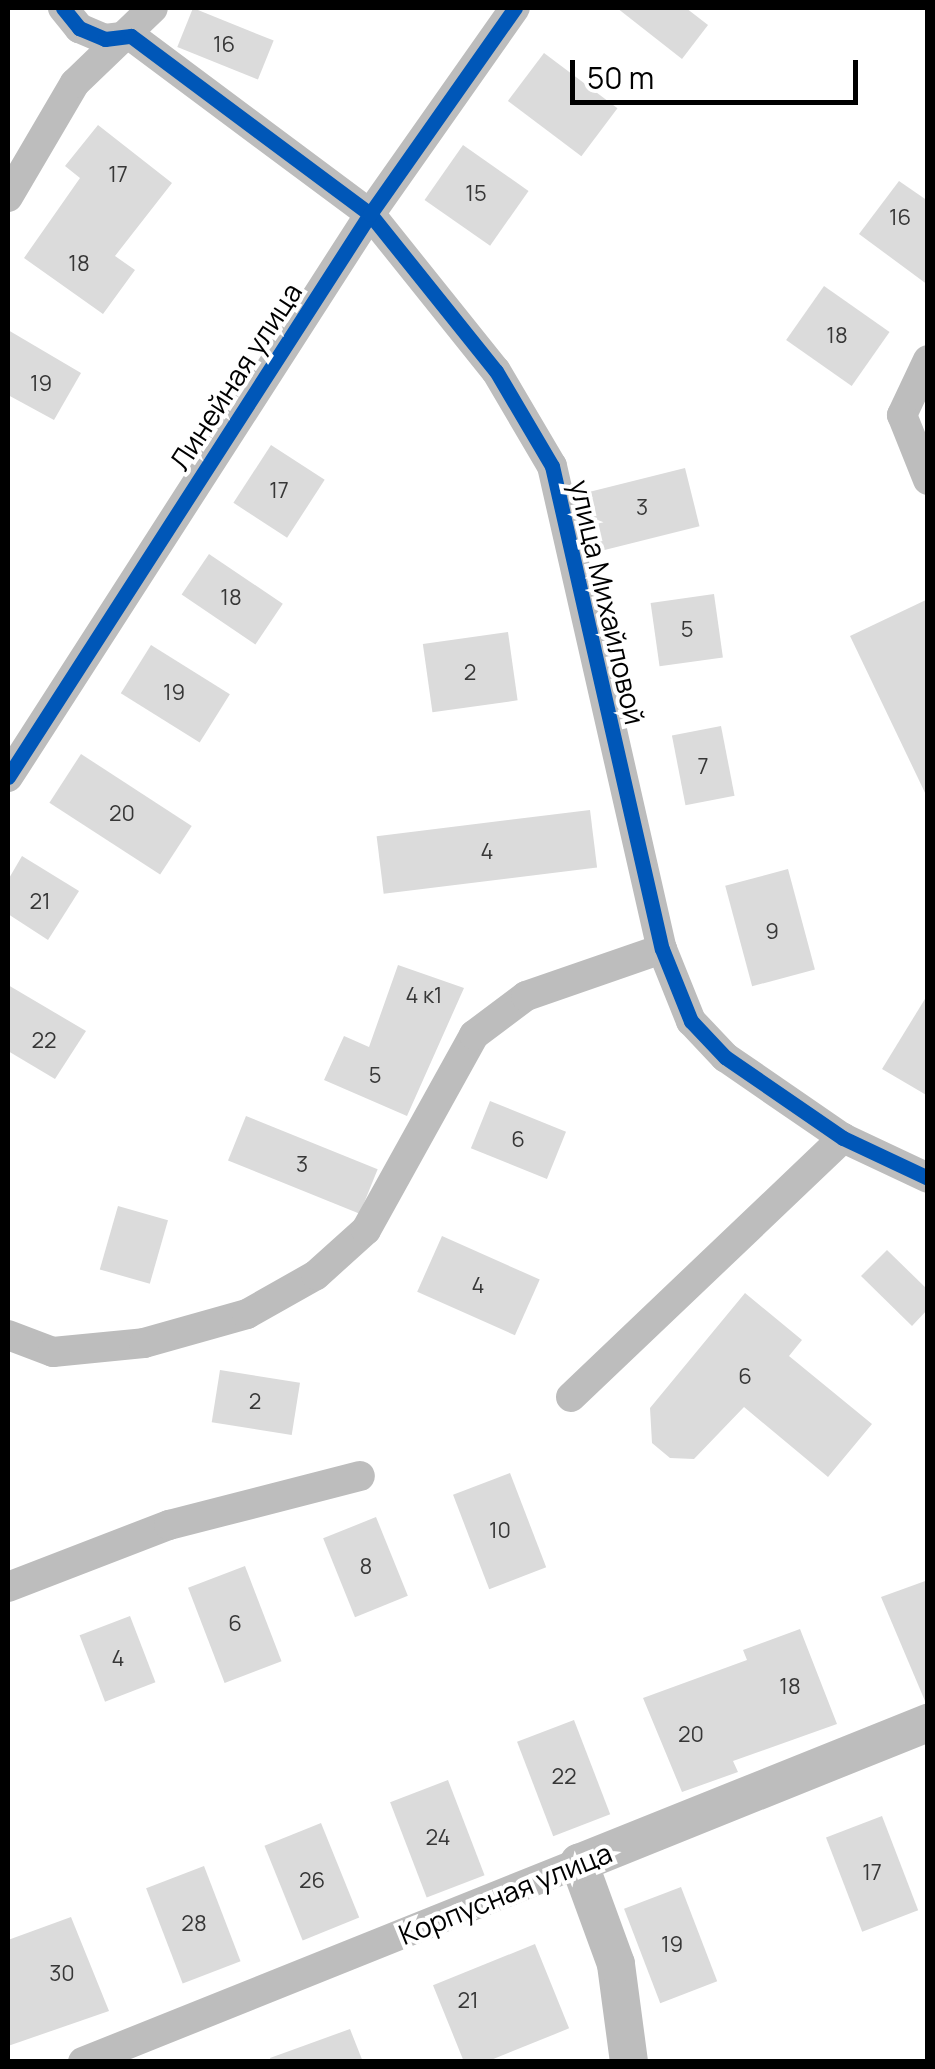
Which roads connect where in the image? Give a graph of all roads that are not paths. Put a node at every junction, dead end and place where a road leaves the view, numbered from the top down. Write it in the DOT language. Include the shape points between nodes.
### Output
graph roads {
  1 [pos="64,8"];
  2 [pos="153,8"];
  3 [pos="515,8"];
  4 [pos="131,36"];
  5 [pos="8,196"];
  6 [pos="370,214"];
  7 [pos="928,360"];
  8 [pos="928,480"];
  9 [pos="8,777"];
  10 [pos="662,950"];
  11 [pos="843,1138"];
  12 [pos="928,1178"];
  13 [pos="8,1335"];
  14 [pos="571,1397"];
  15 [pos="360,1476"];
  16 [pos="8,1587"];
  17 [pos="928,1722"];
  18 [pos="579,1863"];
  19 [pos="83,2062"];
  20 [pos="629,2062"];
  1 -- 4 [label="street, улица Михайловой" via="79,28 104,39"];
  2 -- 4 [label="street"];
  3 -- 6 [label="street, Линейная улица"];
  4 -- 5 [label="street" via="75,83"];
  4 -- 6 [label="street, улица Михайловой"];
  6 -- 9 [label="street, Линейная улица"];
  6 -- 10 [label="street, улица Михайловой" via="496,371 552,466"];
  7 -- 8 [label="street" via="902,415"];
  10 -- 11 [label="street, улица Михайловой" via="691,1021 725,1057"];
  10 -- 13 [label="street" via="526,996 474,1035 366,1230 316,1275 247,1314 144,1344 53,1352"];
  11 -- 12 [label="street, улица Михайловой"];
  11 -- 14 [label="street"];
  15 -- 16 [label="street" via="169,1526"];
  17 -- 18 [label="street, Корпусная улица"];
  18 -- 19 [label="street, Корпусная улица"];
  18 -- 20 [label="street" via="616,1964"];
}
